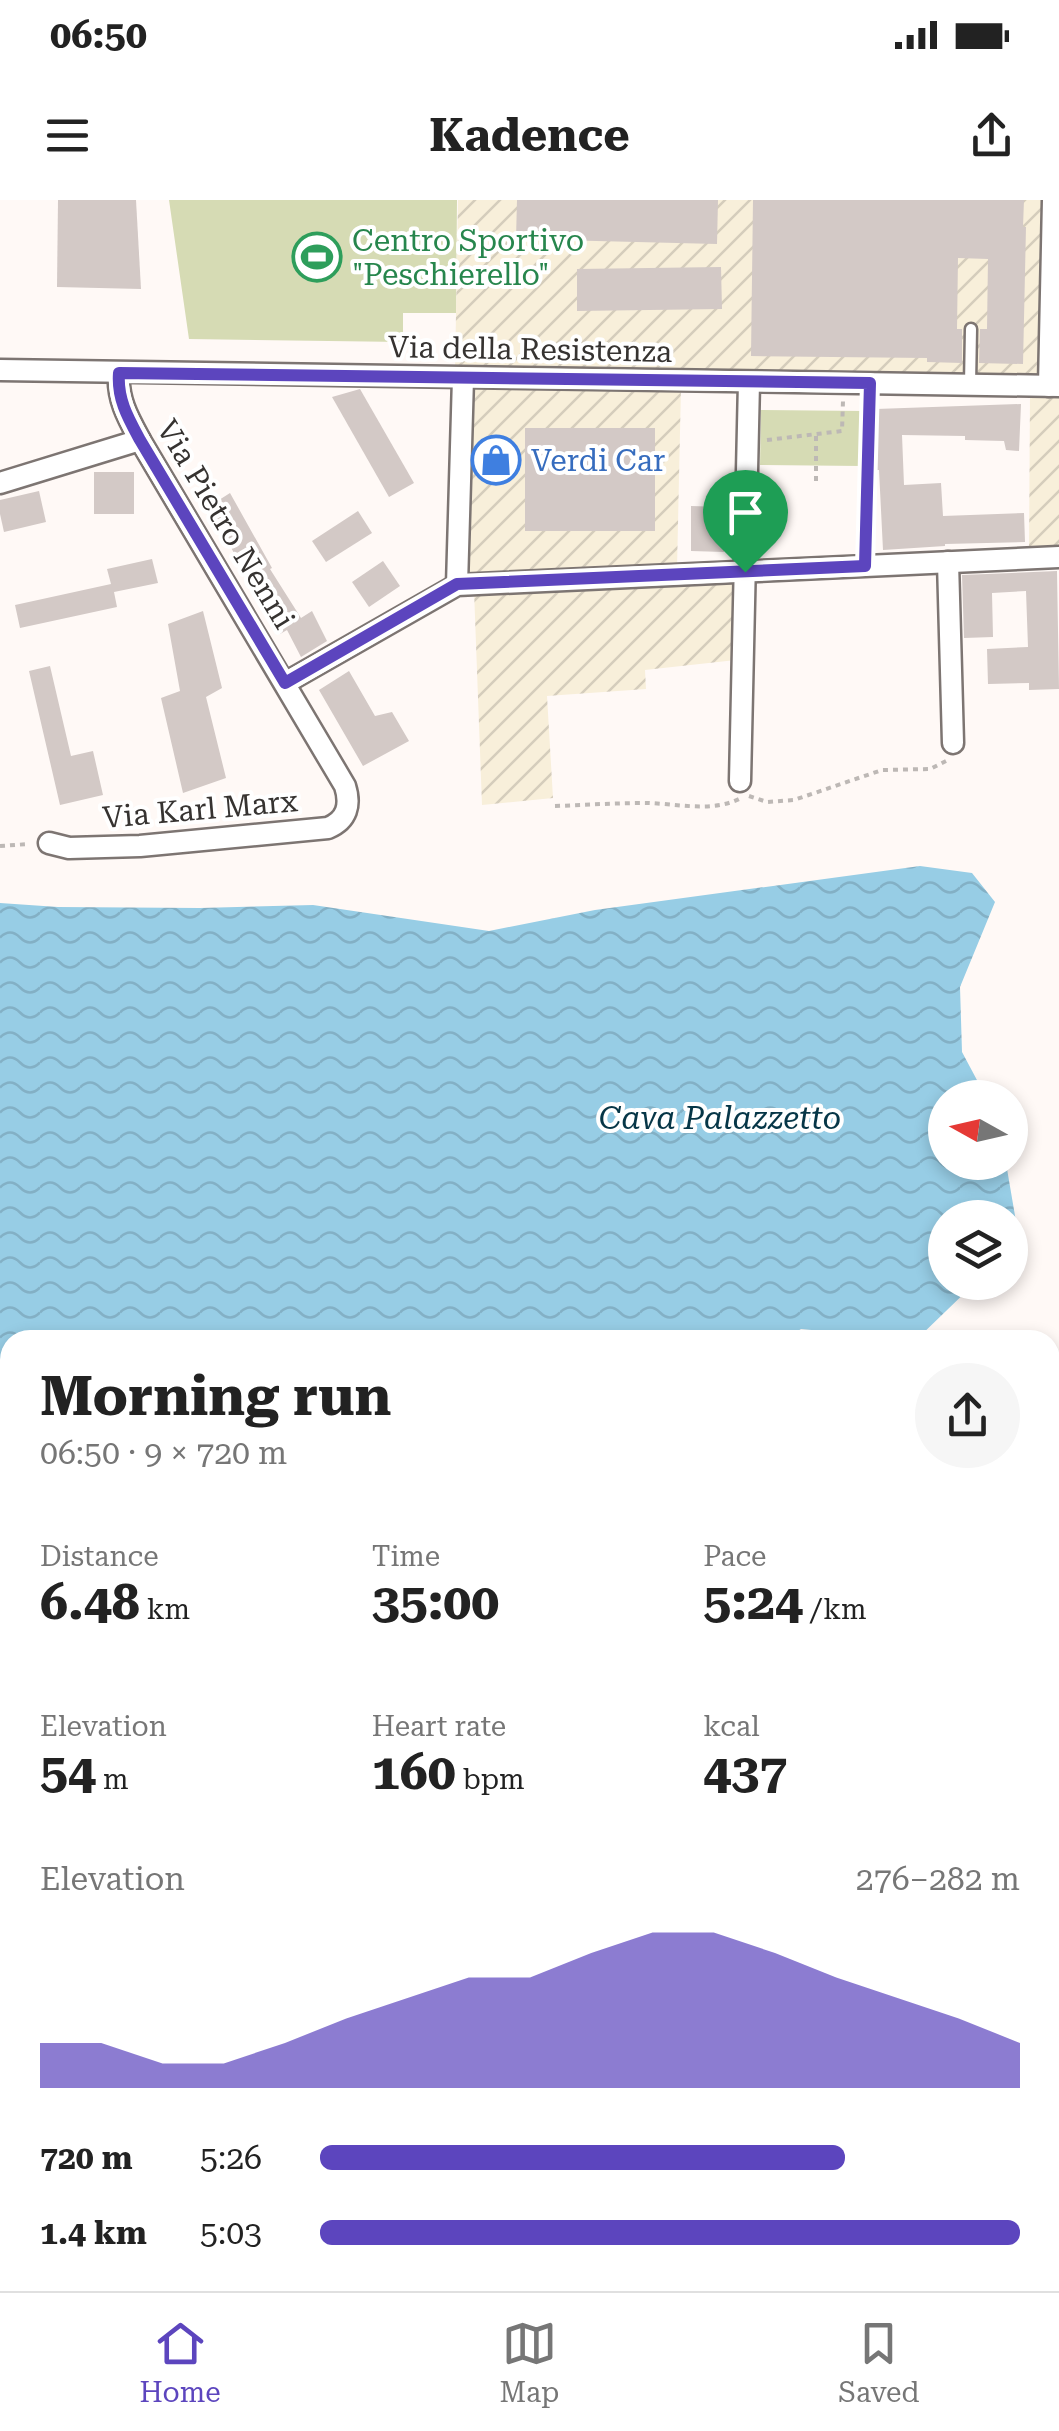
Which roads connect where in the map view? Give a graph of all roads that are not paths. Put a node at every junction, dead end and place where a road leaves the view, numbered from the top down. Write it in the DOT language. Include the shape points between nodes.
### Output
graph roads {
  1 [pos="1053,200"];
  2 [pos="971,329"];
  3 [pos="0,370"];
  4 [pos="119,373"];
  5 [pos="463,378"];
  6 [pos="748,382"];
  7 [pos="970,385"];
  8 [pos="1054,386"];
  9 [pos="140,440"];
  10 [pos="0,484"];
  11 [pos="1059,557"];
  12 [pos="948,562"];
  13 [pos="745,572"];
  14 [pos="457,584"];
  15 [pos="285,683"];
  16 [pos="953,744"];
  17 [pos="740,780"];
  18 [pos="348,808"];
  19 [pos="49,842"];
  1 -- 8 [label="street"];
  2 -- 7 [label="lane"];
  3 -- 4 [label="street, Via della Resistenza"];
  4 -- 5 [label="street, Via della Resistenza"];
  4 -- 9 [label="street, Via Pietro Nenni" via="121,402"];
  5 -- 6 [label="street, Via della Resistenza"];
  5 -- 14 [label="street"];
  6 -- 7 [label="street, Via della Resistenza"];
  6 -- 13 [label="street"];
  7 -- 8 [label="street, Via della Resistenza"];
  9 -- 10 [label="street"];
  9 -- 15 [label="street, Via Pietro Nenni"];
  11 -- 12 [label="street"];
  12 -- 13 [label="street"];
  12 -- 16 [label="street"];
  13 -- 14 [label="street"];
  13 -- 17 [label="street"];
  14 -- 15 [label="street"];
  15 -- 18 [label="street, Via Pietro Nenni" via="345,786"];
  18 -- 19 [label="street, Via Karl Marx" via="328,828 140,846 69,848"];
}
